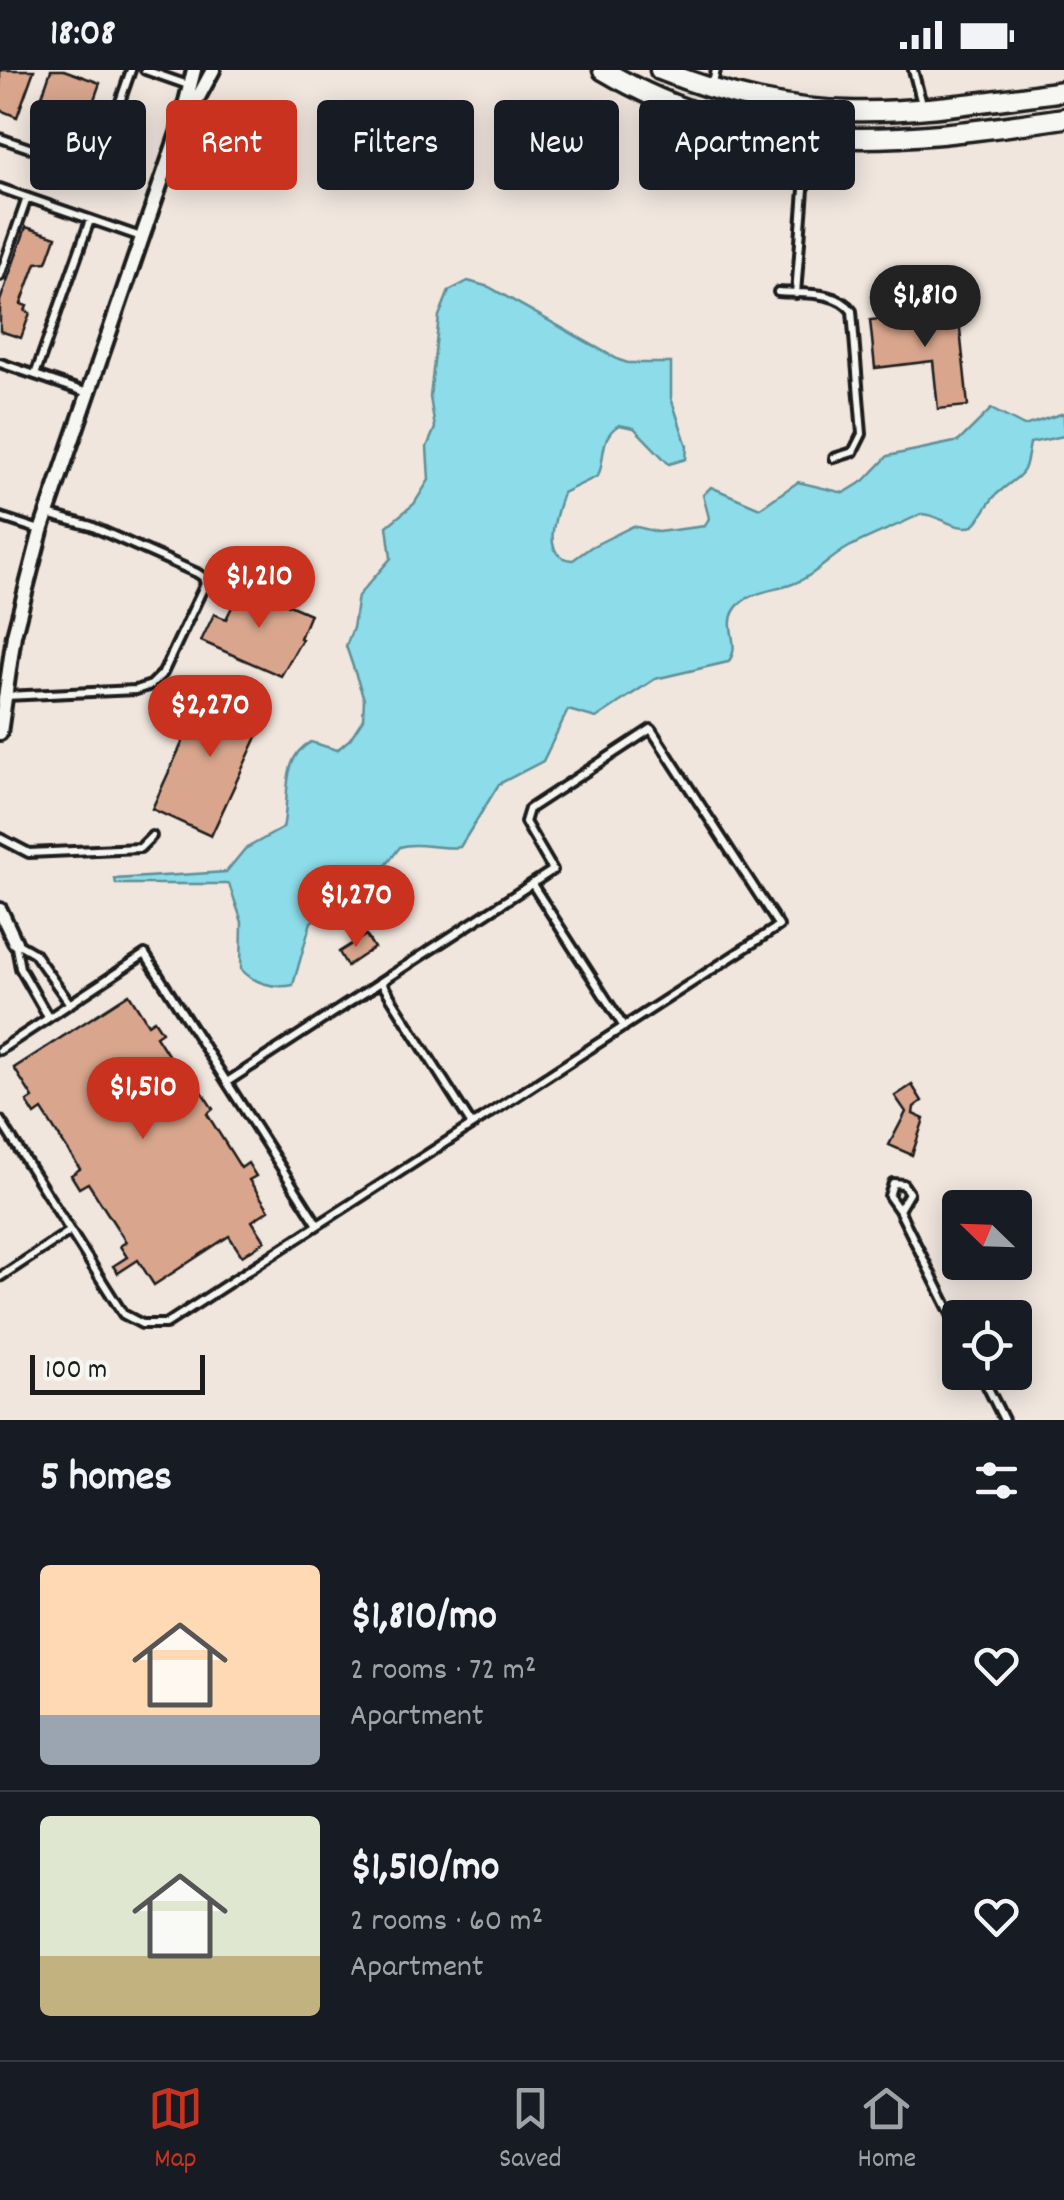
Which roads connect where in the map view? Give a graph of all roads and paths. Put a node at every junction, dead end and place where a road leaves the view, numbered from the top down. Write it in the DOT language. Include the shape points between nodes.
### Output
graph roads {
  1 [pos="132,70"];
  2 [pos="145,70"];
  3 [pos="194,70"];
  4 [pos="214,70"];
  5 [pos="603,70"];
  6 [pos="660,70"];
  7 [pos="716,70"];
  8 [pos="913,70"];
  9 [pos="190,85"];
  10 [pos="712,90"];
  11 [pos="1064,90"];
  12 [pos="186,100"];
  13 [pos="197,100"];
  14 [pos="665,100"];
  15 [pos="924,110"];
  16 [pos="1064,118"];
  17 [pos="0,138"];
  18 [pos="855,139"];
  19 [pos="166,168"];
  20 [pos="0,188"];
  21 [pos="804,190"];
  22 [pos="27,198"];
  23 [pos="90,220"];
  24 [pos="142,238"];
  25 [pos="0,276"];
  26 [pos="778,292"];
  27 [pos="796,294"];
  28 [pos="0,363"];
  29 [pos="36,375"];
  30 [pos="88,393"];
  31 [pos="834,458"];
  32 [pos="46,514"];
  33 [pos="0,517"];
  34 [pos="41,531"];
  35 [pos="4,696"];
  36 [pos="0,732"];
  37 [pos="152,836"];
  38 [pos="0,838"];
  39 [pos="532,884"];
  40 [pos="0,910"];
  41 [pos="15,942"];
  42 [pos="381,982"];
  43 [pos="70,1004"];
  44 [pos="48,1018"];
  45 [pos="624,1027"];
  46 [pos="0,1050"];
  47 [pos="227,1082"];
  48 [pos="0,1120"];
  49 [pos="472,1125"];
  50 [pos="899,1210"];
  51 [pos="318,1225"];
  52 [pos="70,1231"];
  53 [pos="0,1277"];
  54 [pos="944,1300"];
  55 [pos="989,1390"];
  56 [pos="1004,1420"];
  1 -- 17 [label="lane" via="96,171"];
  2 -- 9 [label="lane"];
  3 -- 9 [label="street"];
  4 -- 13 [label="street"];
  5 -- 14 [label="street"];
  6 -- 10 [label="street"];
  7 -- 10 [label="lane"];
  8 -- 15 [label="lane"];
  9 -- 12 [label="street"];
  10 -- 15 [label="street" via="804,110"];
  11 -- 15 [label="street"];
  16 -- 18 [label="street"];
  19 -- 24 [label="street"];
  20 -- 22 [label="lane"];
  21 -- 27 [label="lane"];
  22 -- 23 [label="lane"];
  22 -- 25 [label="lane"];
  23 -- 24 [label="lane"];
  23 -- 29 [label="lane"];
  24 -- 30 [label="street"];
  26 -- 27 [label="lane"];
  27 -- 31 [label="lane" via="836,298 852,312 862,434 853,452"];
  28 -- 29 [label="lane"];
  29 -- 30 [label="lane"];
  30 -- 32 [label="street"];
  32 -- 34 [label="street"];
  32 -- 35 [label="lane" via="91,526 197,573 205,584 163,674 151,685"];
  33 -- 34 [label="lane"];
  34 -- 35 [label="street"];
  35 -- 36 [label="street"];
  37 -- 38 [label="lane" via="140,848 29,853"];
  39 -- 42 [label="lane"];
  39 -- 45 [label="lane"];
  39 -- 45 [label="lane" via="553,870 525,822 528,809 651,729 779,926"];
  40 -- 41 [label="street"];
  41 -- 43 [label="lane" via="34,953"];
  41 -- 44 [label="lane" via="20,968"];
  42 -- 47 [label="lane"];
  42 -- 49 [label="lane"];
  43 -- 44 [label="lane"];
  43 -- 47 [label="lane" via="145,954"];
  44 -- 46 [label="lane"];
  45 -- 49 [label="lane"];
  47 -- 51 [label="lane"];
  48 -- 52 [label="lane"];
  49 -- 51 [label="lane"];
  50 -- 54 [label="lane"];
  51 -- 52 [label="lane" via="155,1325 123,1314"];
  52 -- 53 [label="lane"];
  55 -- 56 [label="lane"];
}
